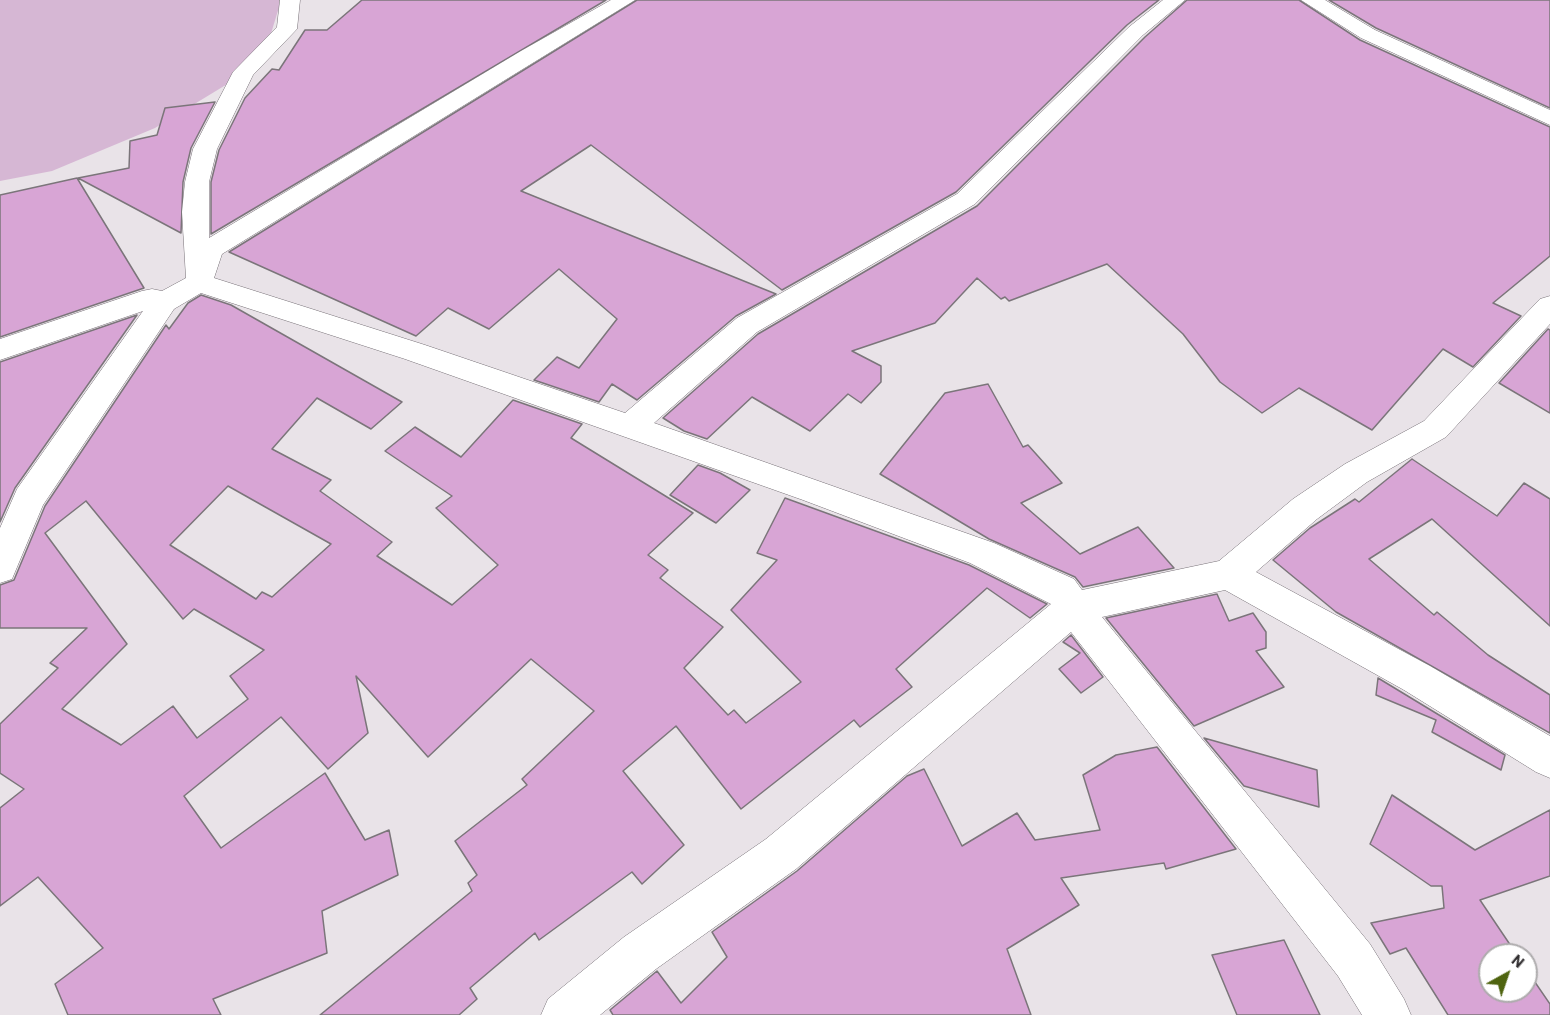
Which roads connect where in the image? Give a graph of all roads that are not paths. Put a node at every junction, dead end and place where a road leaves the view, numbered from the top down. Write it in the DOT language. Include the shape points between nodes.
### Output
graph roads {
  1 [pos="290,0"];
  2 [pos="625,0"];
  3 [pos="1175,0"];
  4 [pos="1311,0"];
  5 [pos="1550,118"];
  6 [pos="199,283"];
  7 [pos="164,302"];
  8 [pos="1550,306"];
  9 [pos="0,350"];
  10 [pos="631,425"];
  11 [pos="0,568"];
  12 [pos="1228,574"];
  13 [pos="1073,608"];
  14 [pos="1550,758"];
  15 [pos="564,1015"];
  16 [pos="1388,1015"];
  1 -- 6 [label="street" via="286,29 244,72 205,149 195,212"];
  2 -- 6 [label="street" via="211,249"];
  3 -- 10 [label="street" via="1136,31 966,199 747,325"];
  4 -- 5 [label="street" via="1368,34"];
  6 -- 7 [label="street"];
  6 -- 10 [label="street"];
  7 -- 9 [label="street" via="152,298"];
  7 -- 11 [label="street" via="29,499"];
  8 -- 12 [label="street" via="1435,429 1347,479"];
  10 -- 13 [label="street" via="982,553 1062,590"];
  12 -- 13 [label="street"];
  12 -- 14 [label="street" via="1417,678"];
  13 -- 15 [label="street" via="781,854 640,952"];
  13 -- 16 [label="street" via="1354,960"];
}
